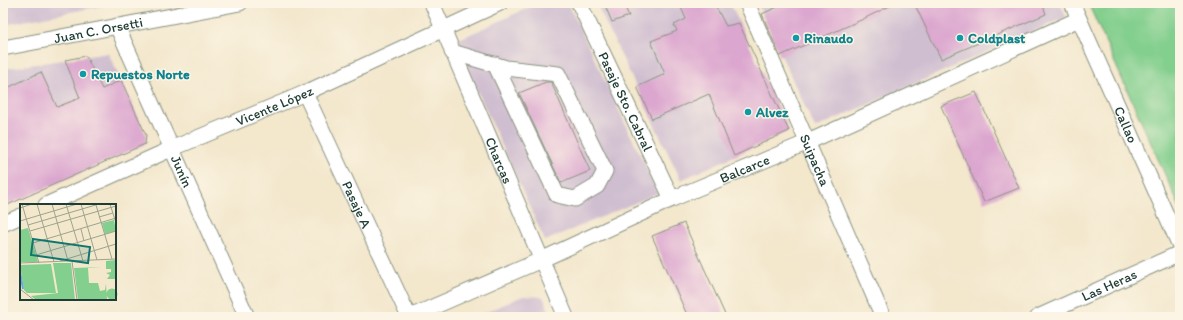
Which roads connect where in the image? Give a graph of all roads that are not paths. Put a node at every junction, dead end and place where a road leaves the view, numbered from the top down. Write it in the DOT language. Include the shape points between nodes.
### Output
graph roads {
  1 [pos="240,3"];
  2 [pos="432,3"];
  3 [pos="500,3"];
  4 [pos="579,3"];
  5 [pos="747,3"];
  6 [pos="1072,3"];
  7 [pos="1079,19"];
  8 [pos="117,26"];
  9 [pos="442,29"];
  10 [pos="3,48"];
  11 [pos="452,52"];
  12 [pos="495,64"];
  13 [pos="305,93"];
  14 [pos="808,142"];
  15 [pos="171,149"];
  16 [pos="672,199"];
  17 [pos="48,204"];
  18 [pos="20,216"];
  19 [pos="3,224"];
  20 [pos="1180,246"];
  21 [pos="1180,253"];
  22 [pos="540,260"];
  23 [pos="247,317"];
  24 [pos="410,317"];
  25 [pos="566,317"];
  26 [pos="883,317"];
  27 [pos="1038,317"];
  1 -- 8 [label="street, Juan C. Orsetti"];
  2 -- 9 [label="street, Charcas"];
  3 -- 9 [label="street, Vicente López"];
  4 -- 16 [label="street, Pasaje Sto. Cabral"];
  5 -- 14 [label="street, Suipacha"];
  6 -- 7 [label="street, Callao"];
  7 -- 14 [label="street, Balcarce"];
  7 -- 20 [label="street, Callao"];
  8 -- 10 [label="street, Juan C. Orsetti"];
  8 -- 15 [label="street, Junín"];
  9 -- 11 [label="street, Charcas"];
  9 -- 13 [label="street, Vicente López"];
  11 -- 12 [label="street"];
  11 -- 22 [label="street, Charcas"];
  12 -- 12 [label="street" via="558,74 605,171 597,186 575,199 557,195"];
  13 -- 15 [label="street, Vicente López"];
  13 -- 24 [label="street, Pasaje A"];
  14 -- 16 [label="street, Balcarce"];
  14 -- 26 [label="street, Suipacha"];
  15 -- 17 [label="street, Vicente López"];
  15 -- 23 [label="street, Junín"];
  16 -- 22 [label="street, Balcarce"];
  18 -- 19 [label="street"];
  21 -- 27 [label="street, Las Heras"];
  22 -- 24 [label="street, Balcarce"];
  22 -- 25 [label="street, Charcas"];
}
